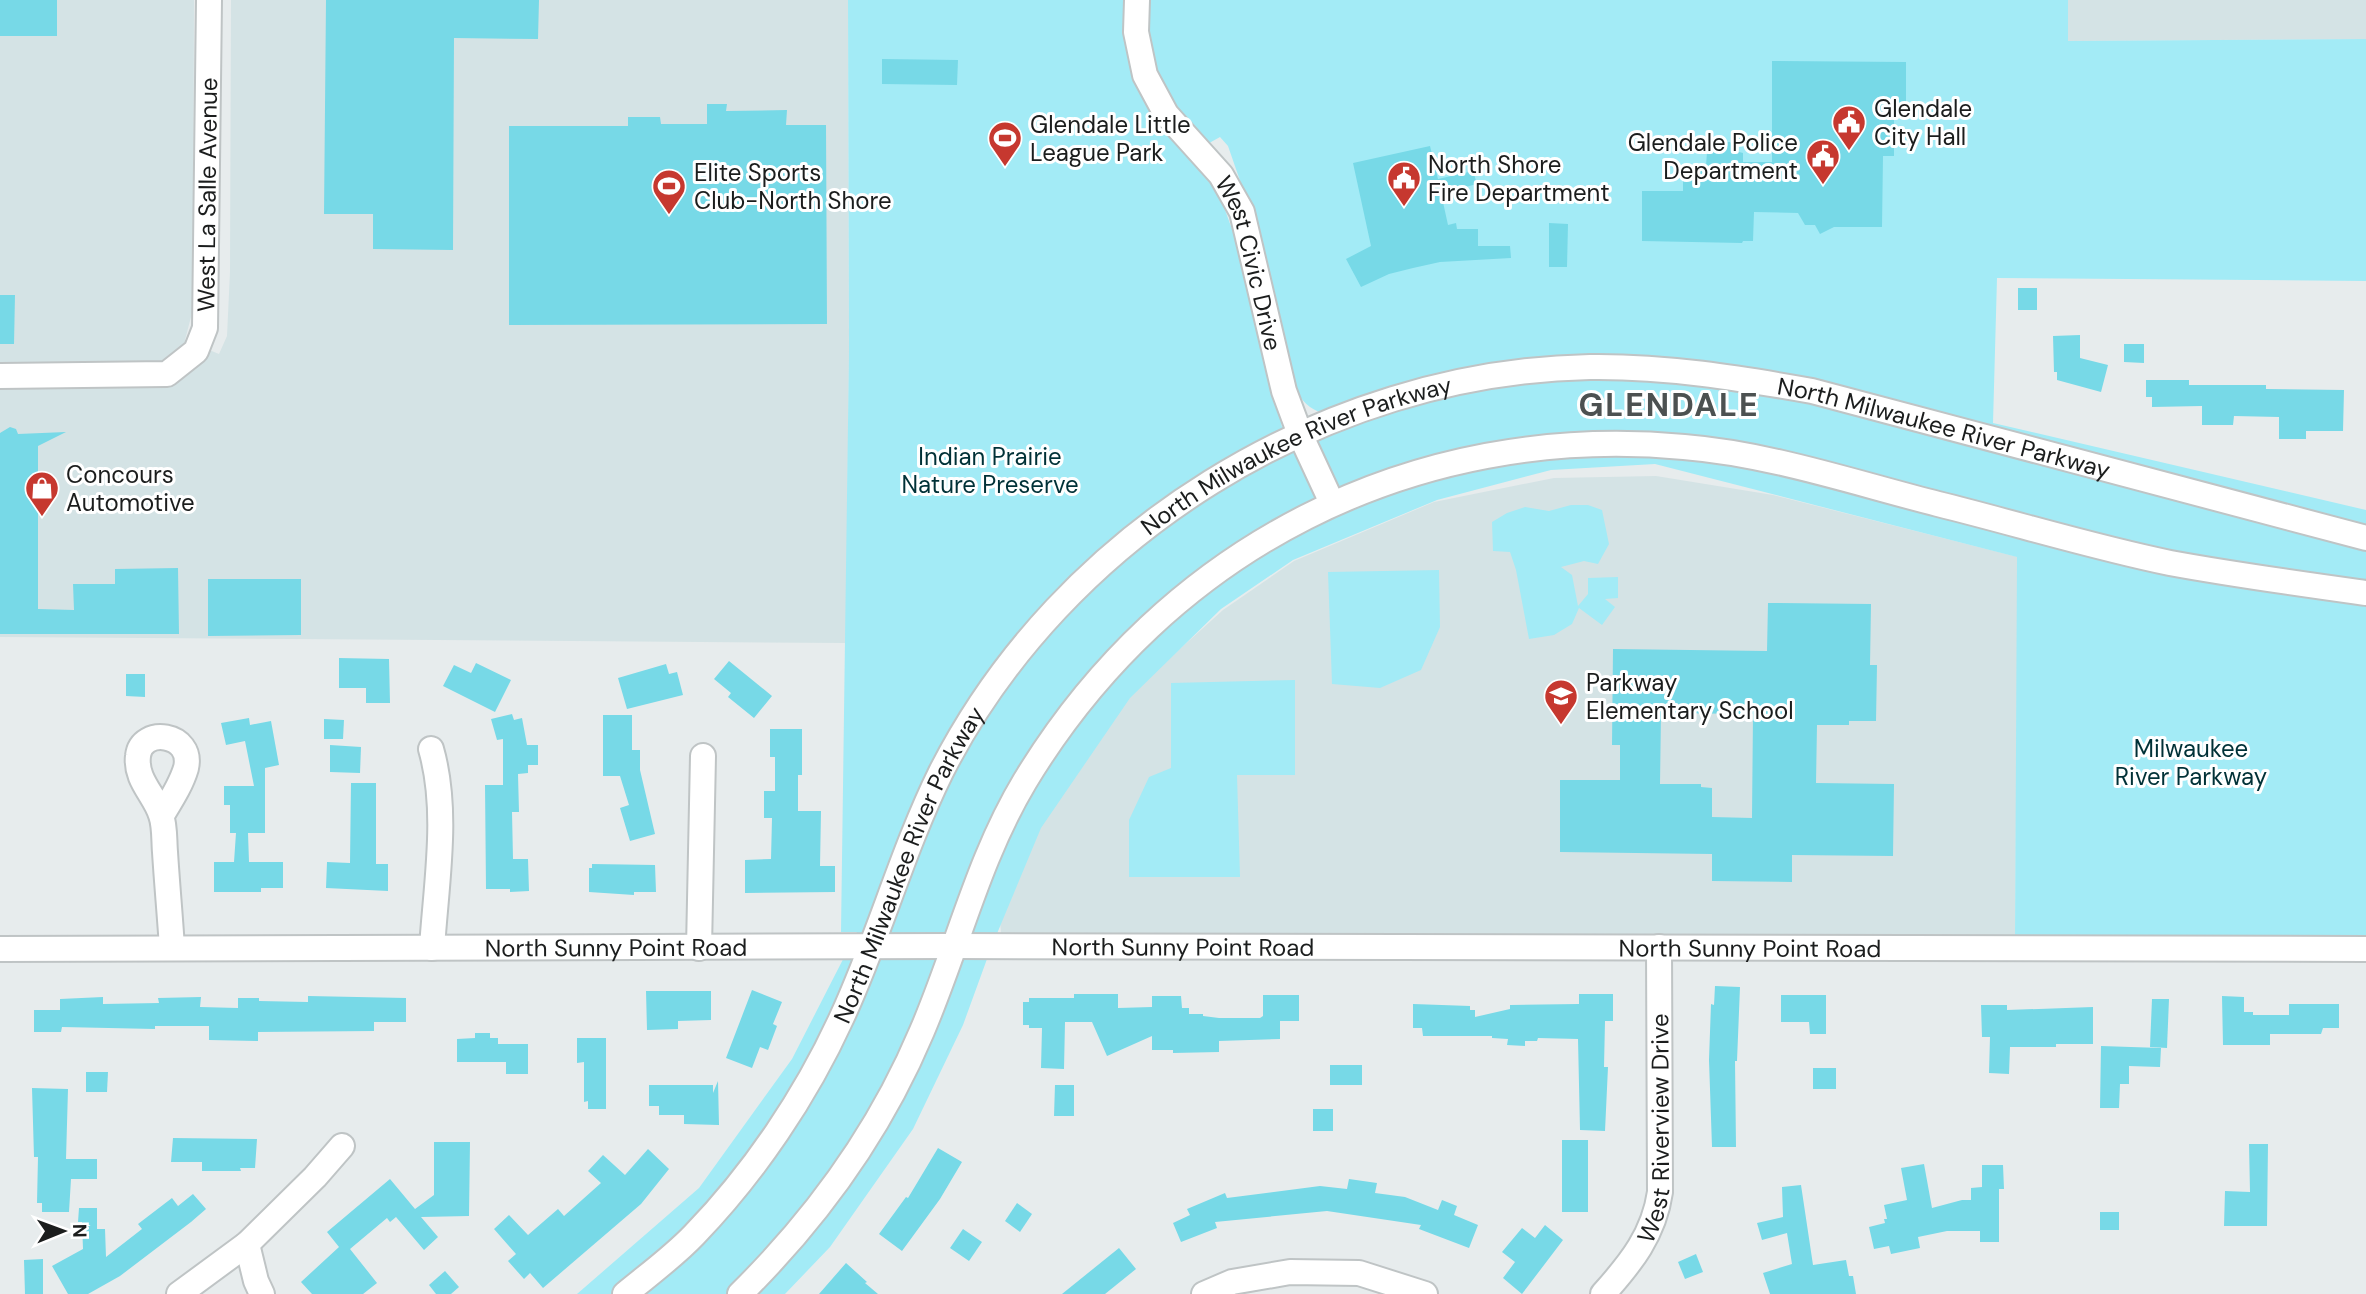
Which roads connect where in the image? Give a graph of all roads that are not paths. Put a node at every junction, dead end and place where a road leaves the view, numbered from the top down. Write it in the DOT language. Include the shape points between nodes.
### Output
graph roads {
  1 [pos="209,0"];
  2 [pos="1137,0"];
  3 [pos="0,376"];
  4 [pos="1300,434"];
  5 [pos="1332,503"];
  6 [pos="2366,538"];
  7 [pos="2366,593"];
  8 [pos="431,748"];
  9 [pos="703,756"];
  10 [pos="162,815"];
  11 [pos="954,946"];
  12 [pos="871,947"];
  13 [pos="1659,947"];
  14 [pos="172,948"];
  15 [pos="432,948"];
  16 [pos="699,948"];
  17 [pos="0,949"];
  18 [pos="2366,949"];
  19 [pos="342,1146"];
  20 [pos="247,1244"];
  21 [pos="178,1294"];
  22 [pos="262,1294"];
  23 [pos="625,1294"];
  24 [pos="740,1294"];
  25 [pos="1205,1294"];
  26 [pos="1425,1294"];
  27 [pos="1603,1294"];
  1 -- 3 [label="street, West La Salle Avenue" via="205,328 196,351 167,374"];
  2 -- 4 [label="street, West Civic Drive" via="1136,32 1146,75 1166,114 1221,175 1242,212 1284,391"];
  4 -- 5 [label="street, West Civic Drive"];
  4 -- 6 [label="street, North Milwaukee River Parkway" via="1446,385 1590,367 1658,369 1812,391"];
  4 -- 12 [label="street, North Milwaukee River Parkway" via="1205,485 1143,529 1040,626 996,683 943,769"];
  5 -- 7 [label="street" via="1406,476 1514,450 1564,444 1688,447 1768,460 2167,562"];
  5 -- 11 [label="street" via="1238,555 1192,588 1135,638 1089,689 1021,786 994,838"];
  8 -- 15 [label="street" via="441,802"];
  9 -- 16 [label="street"];
  10 -- 14 [label="street"];
  11 -- 12 [label="street, North Sunny Point Road"];
  11 -- 13 [label="street, North Sunny Point Road"];
  11 -- 24 [label="street" via="917,1043 846,1172 800,1232"];
  12 -- 16 [label="street, North Sunny Point Road"];
  12 -- 23 [label="street, North Milwaukee River Parkway" via="806,1086 756,1162 693,1237"];
  13 -- 18 [label="street, North Sunny Point Road"];
  13 -- 27 [label="street, West Riverview Drive" via="1660,1192 1648,1236"];
  14 -- 15 [label="street, North Sunny Point Road"];
  14 -- 17 [label="street, North Sunny Point Road"];
  15 -- 16 [label="street, North Sunny Point Road"];
  19 -- 20 [label="street"];
  20 -- 21 [label="street"];
  20 -- 22 [label="street"];
  25 -- 26 [label="street" via="1232,1282 1290,1272 1359,1273"];
}
